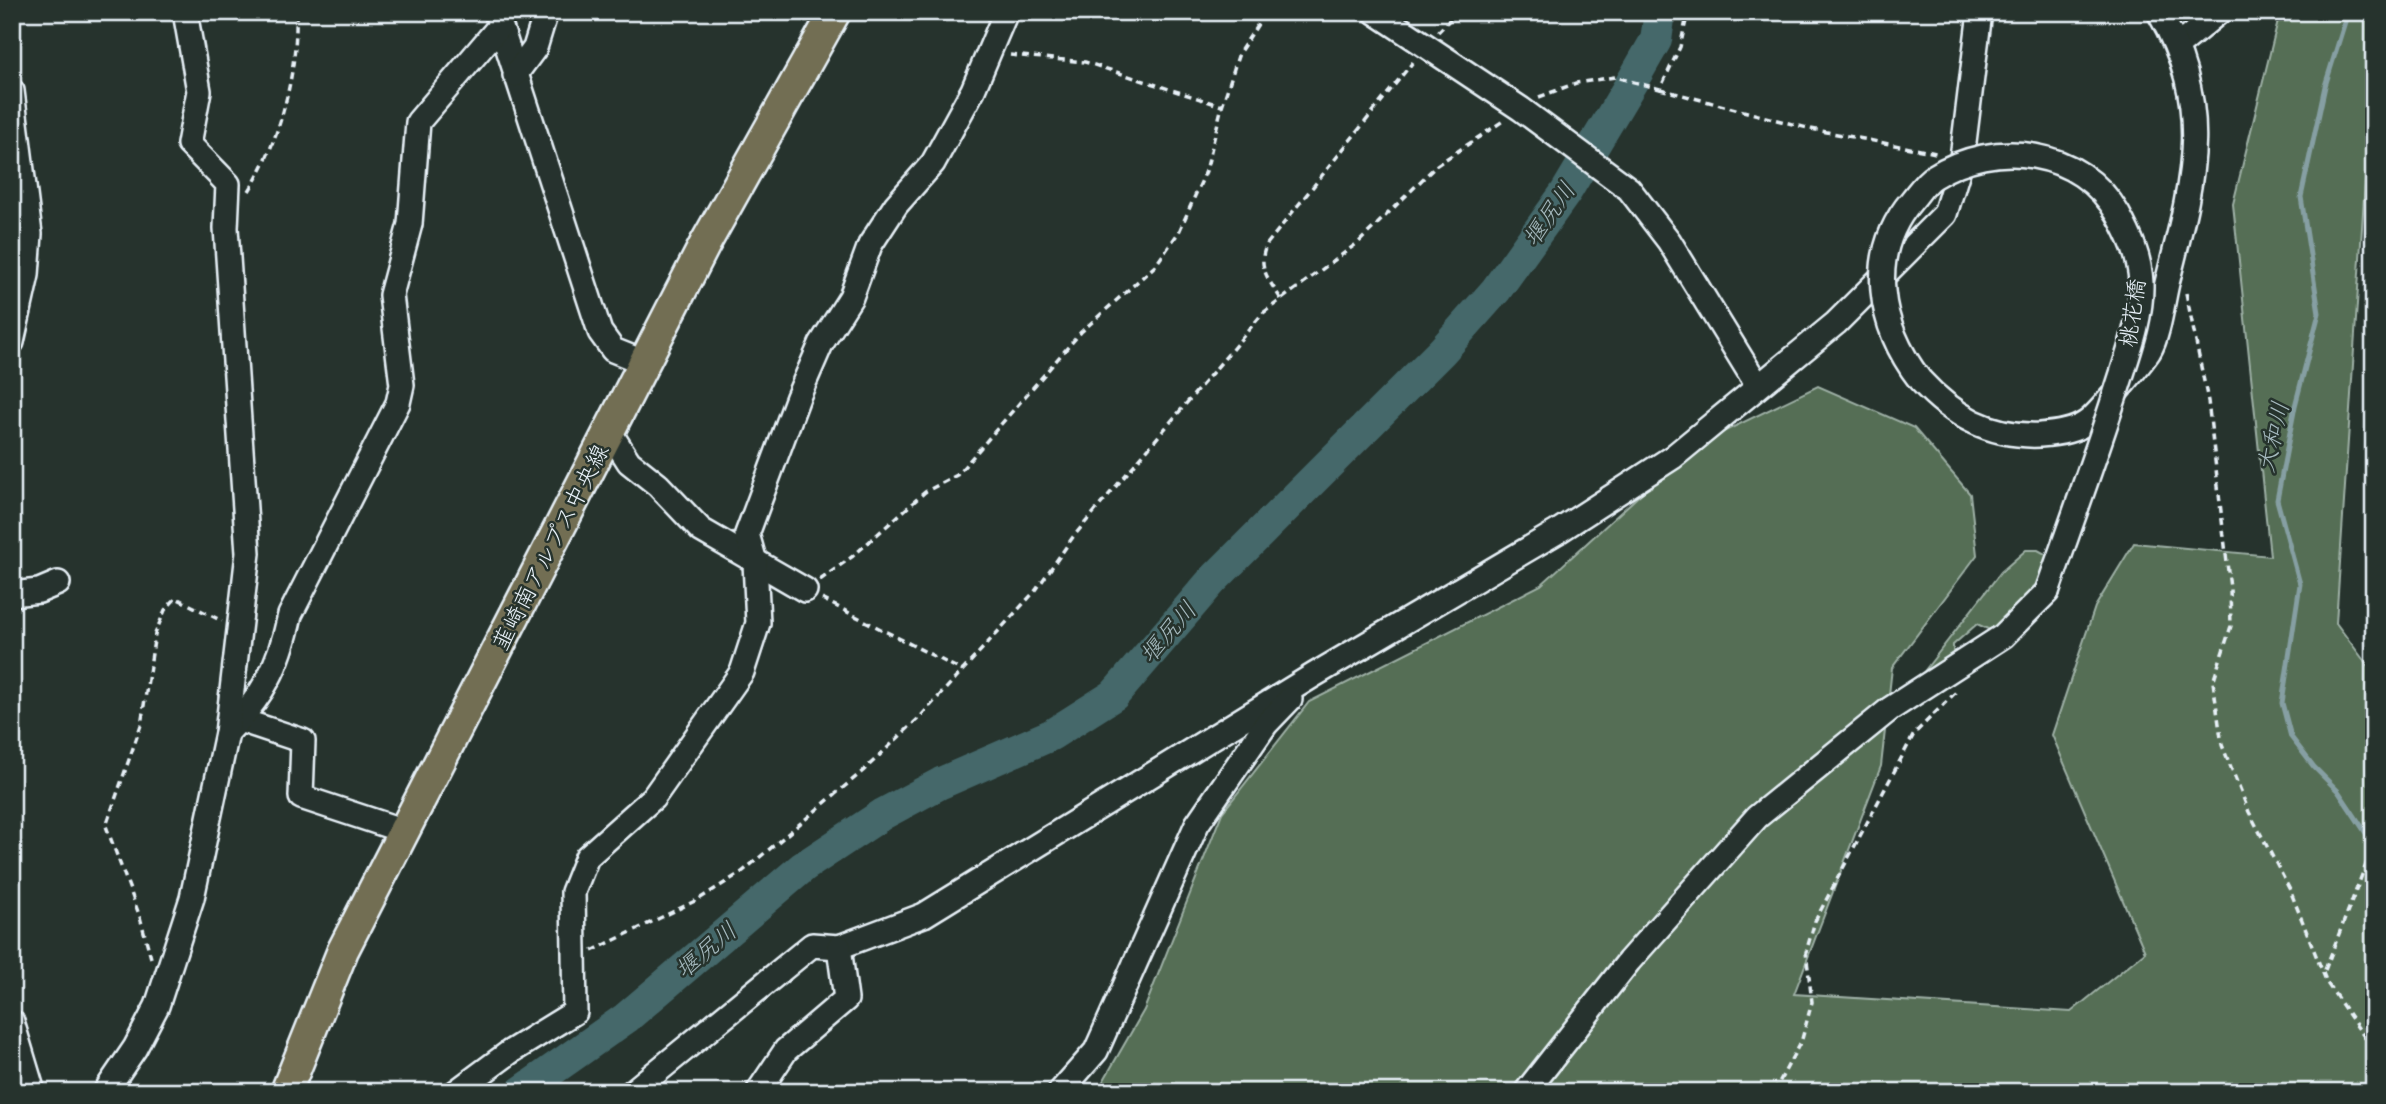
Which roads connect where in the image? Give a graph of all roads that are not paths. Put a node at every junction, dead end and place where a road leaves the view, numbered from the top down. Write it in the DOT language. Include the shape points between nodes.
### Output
graph roads {
  1 [pos="185,12"];
  2 [pos="546,12"];
  3 [pos="835,12"];
  4 [pos="1006,12"];
  5 [pos="1375,12"];
  6 [pos="1980,12"];
  7 [pos="2159,12"];
  8 [pos="2218,12"];
  9 [pos="498,19"];
  10 [pos="2178,46"];
  11 [pos="515,75"];
  12 [pos="12,91"];
  13 [pos="12,342"];
  14 [pos="643,362"];
  15 [pos="1758,386"];
  16 [pos="609,431"];
  17 [pos="755,562"];
  18 [pos="58,583"];
  19 [pos="805,590"];
  20 [pos="12,594"];
  21 [pos="1314,675"];
  22 [pos="233,726"];
  23 [pos="404,831"];
  24 [pos="839,947"];
  25 [pos="12,1022"];
  26 [pos="33,1092"];
  27 [pos="106,1092"];
  28 [pos="286,1092"];
  29 [pos="456,1092"];
  30 [pos="632,1092"];
  31 [pos="758,1092"];
  32 [pos="1060,1092"];
  33 [pos="1526,1092"];
  1 -- 22 [label="street" via="199,91 189,144 228,184 226,228 248,553"];
  2 -- 11 [label="street" via="535,48"];
  3 -- 14 [label="main road, 韮崎南アルプス中央線"];
  4 -- 17 [label="street" via="973,90 933,163 895,205 870,244 851,297 821,344 747,534"];
  5 -- 15 [label="street" via="1521,109 1629,189 1669,241"];
  6 -- 15 [label="street" via="1962,158 1945,214 1836,323"];
  7 -- 10 [label="street, 桃花橋"];
  8 -- 10 [label="street"];
  9 -- 11 [label="street"];
  9 -- 22 [label="street" via="418,122 410,224 391,295 402,385 398,402 290,615 270,680"];
  10 -- 33 [label="street, 桃花橋, bridge" via="2189,89 2195,161 2150,349 2087,423 2055,434 2016,436 1960,416 1903,358 1881,294 1885,250 1903,211 1931,178 1978,157 2013,152 2053,158 2089,180 2109,198 2134,242 2141,284 2131,342 2097,452 2047,592 2003,636 1890,709 1757,817 1629,961"];
  11 -- 14 [label="street" via="600,332 613,350"];
  12 -- 13 [label="street" via="30,234 27,275"];
  14 -- 16 [label="main road, 韮崎南アルプス中央線"];
  15 -- 21 [label="street" via="1638,480"];
  16 -- 17 [label="street" via="629,462 701,530"];
  16 -- 23 [label="main road, 韮崎南アルプス中央線"];
  17 -- 19 [label="street"];
  17 -- 29 [label="street" via="758,623 742,672 653,797 587,857 573,892 575,1012"];
  18 -- 20 [label="street" via="39,592"];
  21 -- 24 [label="street" via="924,915"];
  21 -- 32 [label="street" via="1266,724 1197,824 1096,1051"];
  22 -- 23 [label="street" via="303,741 301,797"];
  22 -- 27 [label="street" via="192,898 161,993 135,1048"];
  23 -- 28 [label="main road, 韮崎南アルプス中央線" via="343,950"];
  24 -- 30 [label="street" via="812,945"];
  24 -- 31 [label="street" via="846,999 786,1050"];
  25 -- 26 [label="street"];
}
